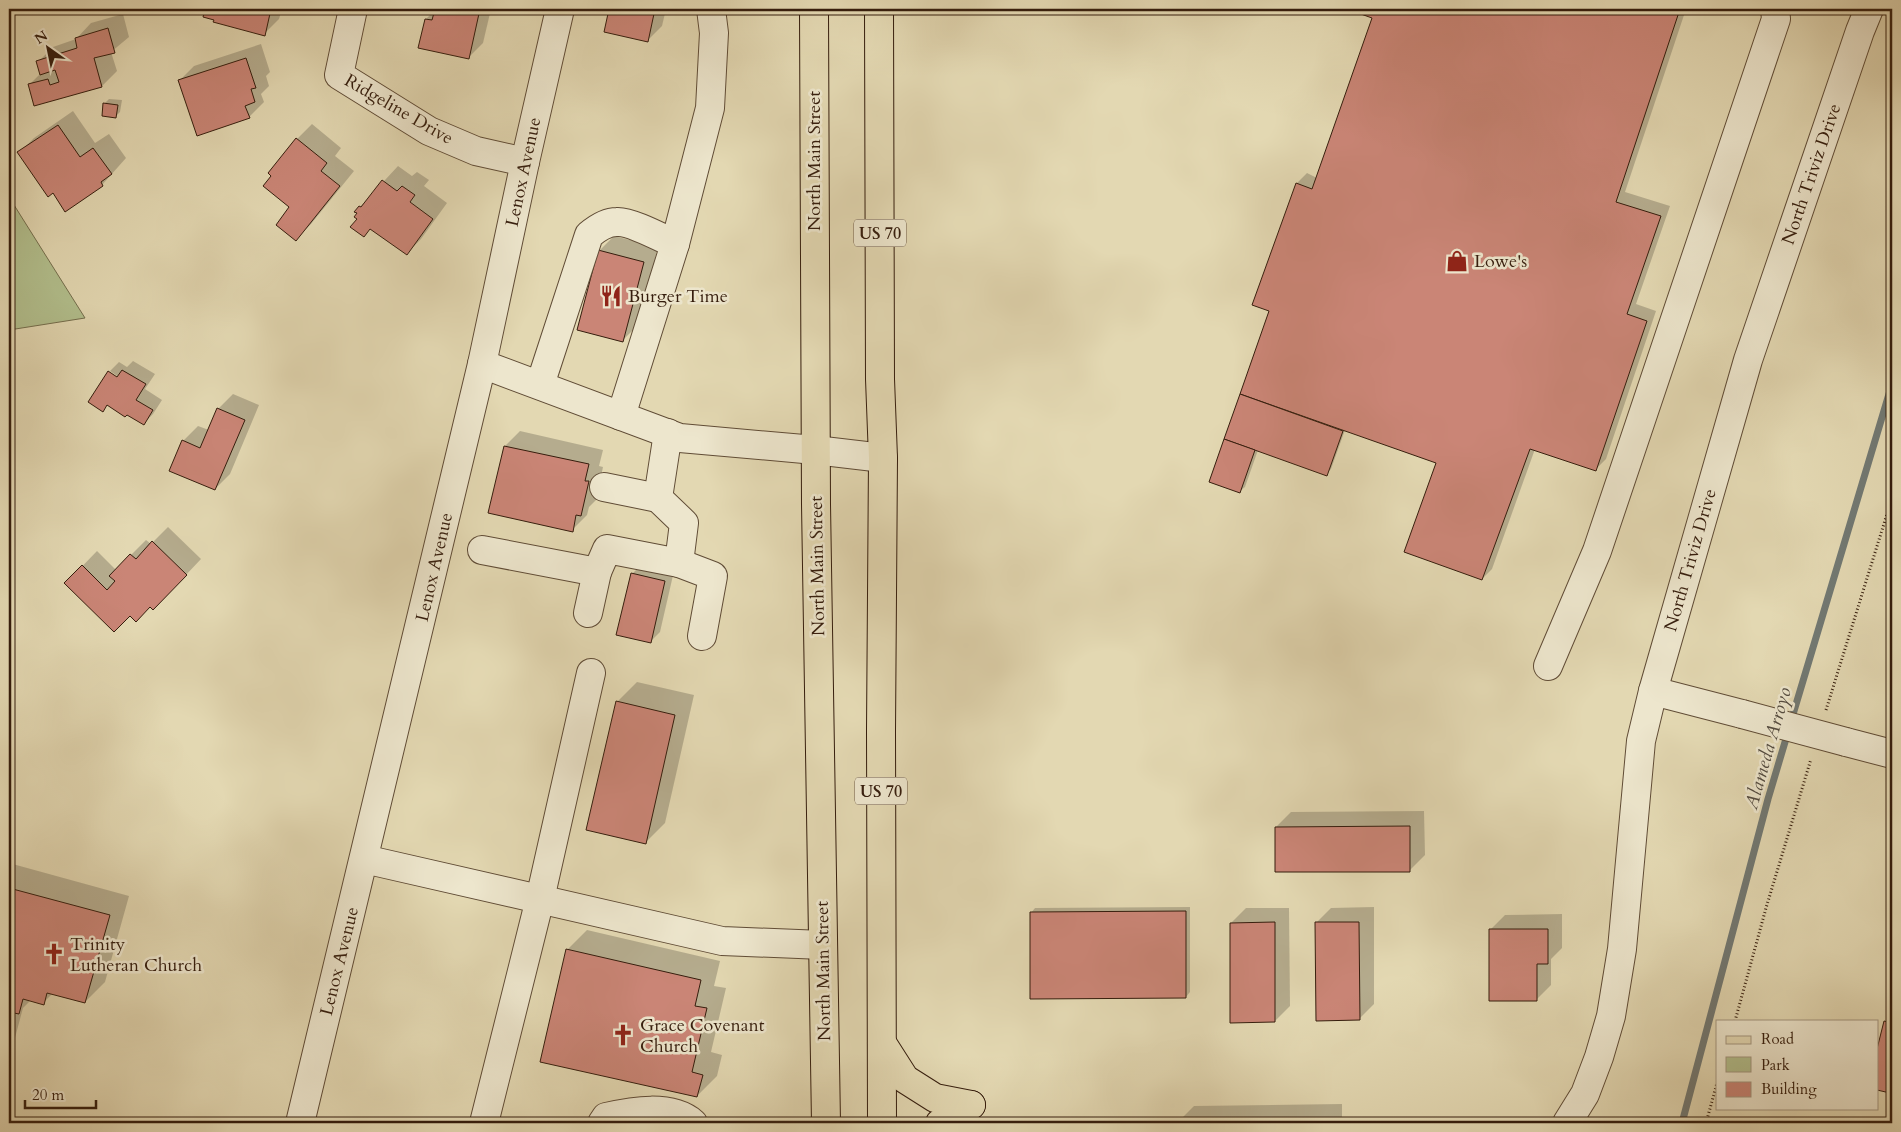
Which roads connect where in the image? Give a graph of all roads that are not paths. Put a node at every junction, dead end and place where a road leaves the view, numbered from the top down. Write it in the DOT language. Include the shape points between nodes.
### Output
graph roads {
  1 [pos="354,9"];
  2 [pos="560,9"];
  3 [pos="711,9"];
  4 [pos="814,9"];
  5 [pos="879,9"];
  6 [pos="1776,9"];
  7 [pos="1869,9"];
  8 [pos="525,162"];
  9 [pos="675,244"];
  10 [pos="482,364"];
  11 [pos="540,385"];
  12 [pos="621,416"];
  13 [pos="668,433"];
  14 [pos="815,450"];
  15 [pos="883,458"];
  16 [pos="604,486"];
  17 [pos="658,498"];
  18 [pos="482,550"];
  19 [pos="679,563"];
  20 [pos="598,572"];
  21 [pos="588,613"];
  22 [pos="702,636"];
  23 [pos="1548,666"];
  24 [pos="591,673"];
  25 [pos="1653,691"];
  26 [pos="1892,754"];
  27 [pos="364,859"];
  28 [pos="540,899"];
  29 [pos="823,945"];
  30 [pos="882,1043"];
  31 [pos="824,1118"];
  32 [pos="300,1123"];
  33 [pos="484,1123"];
  34 [pos="602,1123"];
  35 [pos="693,1123"];
  36 [pos="882,1123"];
  37 [pos="940,1123"];
  38 [pos="1567,1123"];
  1 -- 8 [label="street, Ridgeline Drive" via="339,75 429,131 476,150"];
  2 -- 8 [label="street, Lenox Avenue"];
  3 -- 9 [label="street" via="714,33 710,108"];
  4 -- 14 [label="main road, North Main Street"];
  5 -- 15 [label="main road, US 70"];
  6 -- 23 [label="street" via="1776,19 1597,551"];
  7 -- 25 [label="street, North Triviz Drive" via="1748,360"];
  8 -- 10 [label="street, Lenox Avenue"];
  9 -- 11 [label="street" via="618,222 598,228 589,235"];
  9 -- 12 [label="street"];
  10 -- 11 [label="street"];
  10 -- 27 [label="street, Lenox Avenue"];
  11 -- 12 [label="street"];
  12 -- 13 [label="street"];
  13 -- 14 [label="street" via="680,438"];
  13 -- 17 [label="street"];
  14 -- 15 [label="street"];
  14 -- 29 [label="main road, North Main Street"];
  15 -- 30 [label="main road, US 70"];
  16 -- 17 [label="street"];
  17 -- 19 [label="street" via="684,523"];
  18 -- 20 [label="street"];
  19 -- 20 [label="street" via="607,548"];
  19 -- 22 [label="street" via="713,576"];
  20 -- 21 [label="street"];
  24 -- 28 [label="street"];
  25 -- 26 [label="street, bridge"];
  25 -- 38 [label="street, North Triviz Drive" via="1641,741 1622,949 1611,1016 1585,1094"];
  27 -- 28 [label="street"];
  27 -- 32 [label="street, Lenox Avenue"];
  28 -- 29 [label="street" via="722,942"];
  28 -- 33 [label="street"];
  29 -- 31 [label="main road, North Main Street"];
  30 -- 36 [label="main road, US 70"];
  30 -- 37 [label="main road" via="905,1079 935,1098 971,1106"];
  34 -- 35 [label="street" via="606,1118 625,1112 668,1112 685,1116"];
}
